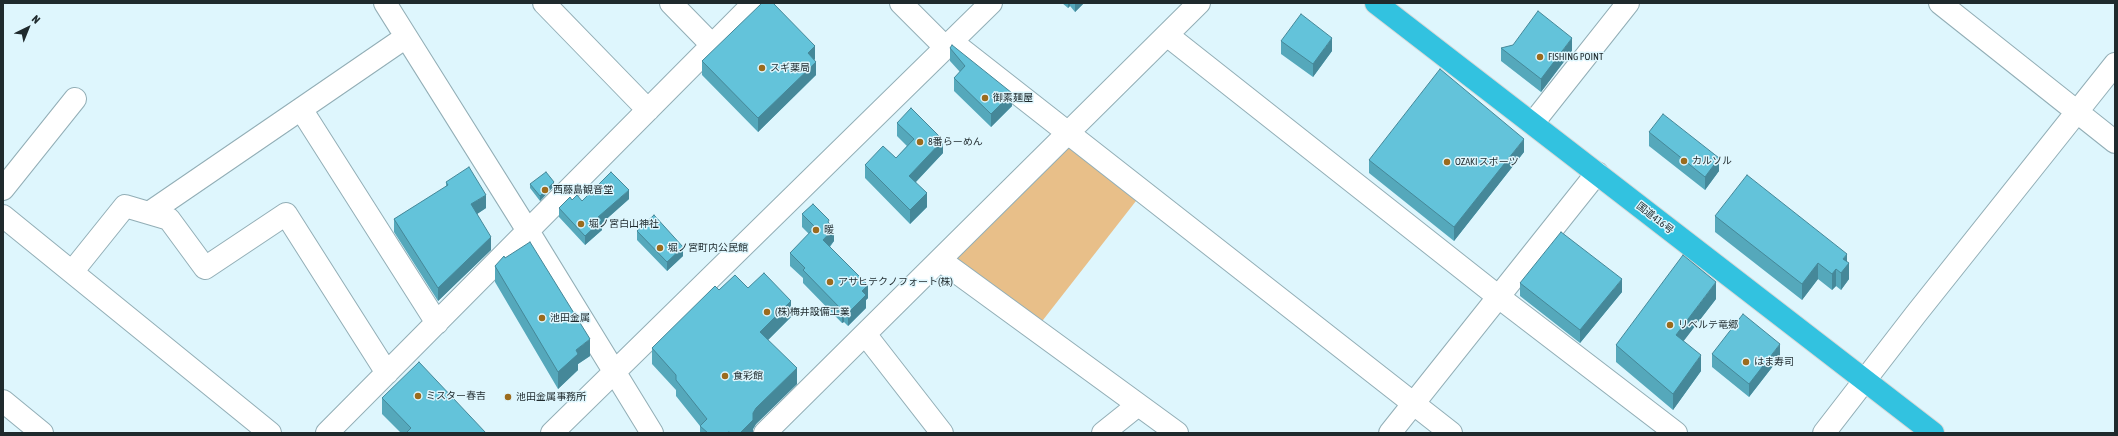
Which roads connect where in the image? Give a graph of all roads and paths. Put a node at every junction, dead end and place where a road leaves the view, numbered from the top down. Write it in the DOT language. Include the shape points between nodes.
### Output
graph roads {
  1 [pos="385,3"];
  2 [pos="544,3"];
  3 [pos="671,3"];
  4 [pos="754,3"];
  5 [pos="901,3"];
  6 [pos="991,3"];
  7 [pos="1199,3"];
  8 [pos="1376,3"];
  9 [pos="1628,3"];
  10 [pos="1940,3"];
  11 [pos="1167,35"];
  12 [pos="406,37"];
  13 [pos="712,45"];
  14 [pos="949,45"];
  15 [pos="2115,64"];
  16 [pos="75,99"];
  17 [pos="301,108"];
  18 [pos="648,110"];
  19 [pos="2077,112"];
  20 [pos="1533,123"];
  21 [pos="1068,133"];
  22 [pos="2115,142"];
  23 [pos="1597,173"];
  24 [pos="3,189"];
  25 [pos="149,213"];
  26 [pos="3,216"];
  27 [pos="528,231"];
  28 [pos="940,260"];
  29 [pos="72,272"];
  30 [pos="1500,298"];
  31 [pos="437,323"];
  32 [pos="865,334"];
  33 [pos="615,372"];
  34 [pos="387,373"];
  35 [pos="1864,380"];
  36 [pos="3,401"];
  37 [pos="1414,404"];
  38 [pos="1138,405"];
  39 [pos="42,433"];
  40 [pos="270,433"];
  41 [pos="327,433"];
  42 [pos="552,433"];
  43 [pos="652,433"];
  44 [pos="765,433"];
  45 [pos="942,433"];
  46 [pos="1103,433"];
  47 [pos="1177,433"];
  48 [pos="1390,433"];
  49 [pos="1451,433"];
  50 [pos="1676,433"];
  51 [pos="1824,433"];
  52 [pos="1933,433"];
  1 -- 12 [label="street"];
  2 -- 18 [label="street"];
  3 -- 13 [label="street"];
  4 -- 13 [label="street"];
  5 -- 14 [label="street"];
  6 -- 14 [label="street"];
  7 -- 11 [label="street"];
  8 -- 20 [label="highway, 国道416号"];
  9 -- 20 [label="street"];
  10 -- 19 [label="street"];
  11 -- 21 [label="street"];
  11 -- 30 [label="street"];
  12 -- 17 [label="street"];
  12 -- 27 [label="street"];
  13 -- 18 [label="street"];
  14 -- 21 [label="street"];
  14 -- 33 [label="street"];
  15 -- 19 [label="street"];
  16 -- 24 [label="street"];
  17 -- 25 [label="street"];
  17 -- 31 [label="street"];
  18 -- 27 [label="street"];
  19 -- 22 [label="street"];
  19 -- 35 [label="street"];
  20 -- 23 [label="highway, 国道416号"];
  21 -- 28 [label="street"];
  21 -- 37 [label="street"];
  23 -- 30 [label="street"];
  23 -- 35 [label="highway, 国道416号"];
  25 -- 29 [label="street" via="125,206"];
  25 -- 34 [label="street" via="169,219 205,268 286,214"];
  26 -- 29 [label="street"];
  27 -- 31 [label="street"];
  27 -- 33 [label="street"];
  28 -- 32 [label="street"];
  28 -- 38 [label="street"];
  29 -- 40 [label="street"];
  30 -- 37 [label="street"];
  30 -- 50 [label="street"];
  31 -- 34 [label="street"];
  32 -- 44 [label="street"];
  32 -- 45 [label="street"];
  33 -- 42 [label="street"];
  33 -- 43 [label="street"];
  34 -- 41 [label="street"];
  35 -- 51 [label="street"];
  35 -- 52 [label="highway, 国道416号"];
  36 -- 39 [label="street"];
  37 -- 48 [label="street"];
  37 -- 49 [label="street"];
  38 -- 46 [label="street"];
  38 -- 47 [label="street"];
}
